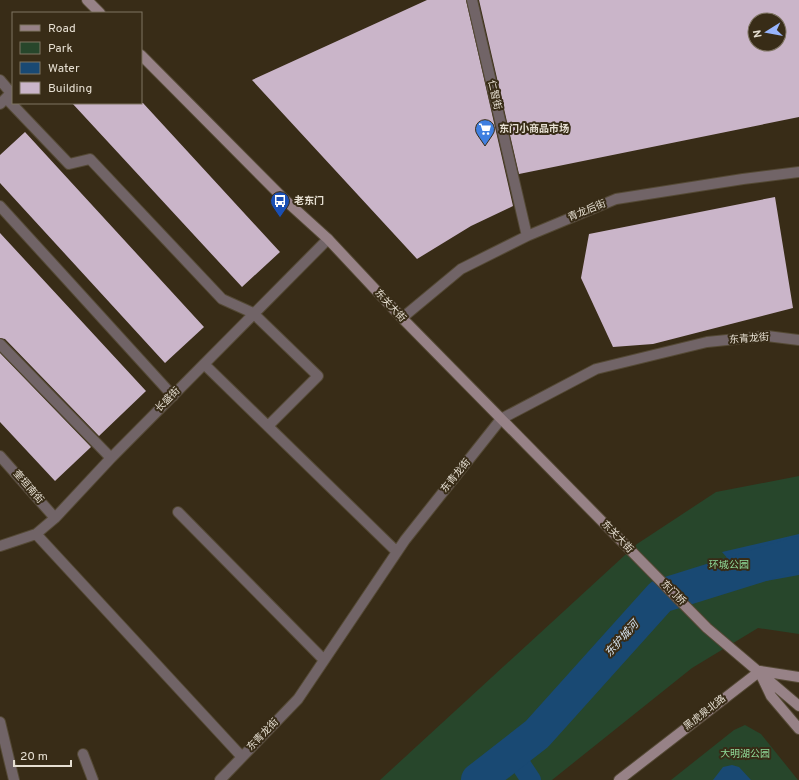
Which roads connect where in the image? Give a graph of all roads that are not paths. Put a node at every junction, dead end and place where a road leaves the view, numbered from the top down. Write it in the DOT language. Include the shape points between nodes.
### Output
graph roads {
  1 [pos="472,0"];
  2 [pos="142,56"];
  3 [pos="0,80"];
  4 [pos="8,97"];
  5 [pos="14,104"];
  6 [pos="799,172"];
  7 [pos="0,206"];
  8 [pos="527,236"];
  9 [pos="328,239"];
  10 [pos="253,313"];
  11 [pos="402,318"];
  12 [pos="799,340"];
  13 [pos="0,344"];
  14 [pos="204,364"];
  15 [pos="172,396"];
  16 [pos="502,419"];
  17 [pos="268,426"];
  18 [pos="0,456"];
  19 [pos="111,458"];
  20 [pos="178,512"];
  21 [pos="55,518"];
  22 [pos="36,534"];
  23 [pos="0,546"];
  24 [pos="397,552"];
  25 [pos="639,559"];
  26 [pos="324,660"];
  27 [pos="760,671"];
  28 [pos="799,677"];
  29 [pos="799,706"];
  30 [pos="0,722"];
  31 [pos="799,729"];
  32 [pos="83,754"];
  33 [pos="242,758"];
  34 [pos="14,780"];
  35 [pos="93,780"];
  36 [pos="220,780"];
  37 [pos="619,780"];
  1 -- 8 [label="street, 仁智街"];
  2 -- 9 [label="main road, 东关大街" via="285,200"];
  3 -- 4 [label="street"];
  5 -- 10 [label="street" via="69,164 90,160 222,299"];
  6 -- 8 [label="street, 青龙后街" via="616,199"];
  7 -- 15 [label="street"];
  8 -- 11 [label="street, 青龙后街" via="461,269"];
  9 -- 10 [label="street, 长盛街"];
  9 -- 11 [label="main road, 东关大街"];
  10 -- 14 [label="street, 长盛街"];
  10 -- 17 [label="street" via="318,376"];
  11 -- 16 [label="main road, 东关大街"];
  12 -- 16 [label="street, 东青龙街" via="767,336 707,342 596,369"];
  13 -- 19 [label="street"];
  14 -- 15 [label="street, 长盛街"];
  14 -- 17 [label="street"];
  15 -- 19 [label="street, 长盛街"];
  16 -- 24 [label="street, 东青龙街"];
  16 -- 25 [label="main road, 东关大街"];
  17 -- 24 [label="street"];
  18 -- 21 [label="street, 奎垣南街"];
  19 -- 21 [label="street, 长盛街"];
  20 -- 26 [label="street"];
  21 -- 22 [label="street, 长盛街"];
  22 -- 23 [label="street, 长盛街"];
  22 -- 33 [label="street"];
  24 -- 26 [label="street, 东青龙街"];
  25 -- 27 [label="main road, 东门桥" via="707,628"];
  26 -- 33 [label="street, 东青龙街" via="298,699"];
  27 -- 28 [label="main road"];
  27 -- 29 [label="main road"];
  27 -- 31 [label="main road" via="771,696"];
  27 -- 37 [label="main road, 黑虎泉北路"];
  30 -- 34 [label="street"];
  32 -- 35 [label="street"];
  33 -- 36 [label="street, 东青龙街"];
}
